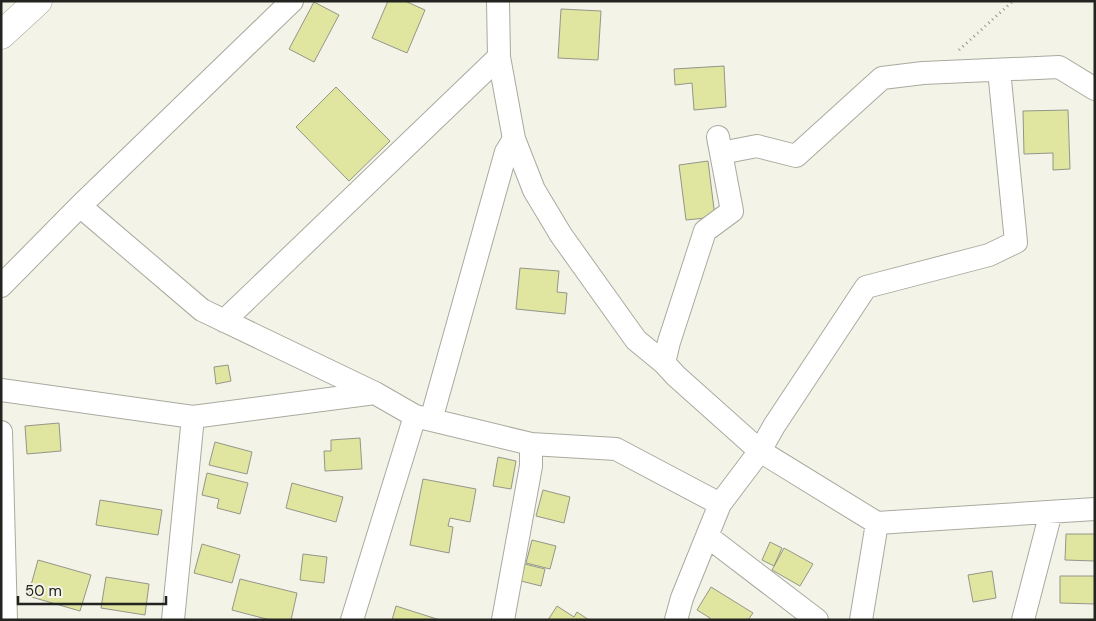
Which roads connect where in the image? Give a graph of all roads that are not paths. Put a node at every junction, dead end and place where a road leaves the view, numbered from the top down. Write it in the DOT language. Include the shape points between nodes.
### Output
graph roads {
  1 [pos="38,1"];
  2 [pos="292,1"];
  3 [pos="498,1"];
  4 [pos="1,35"];
  5 [pos="499,57"];
  6 [pos="999,70"];
  7 [pos="1095,89"];
  8 [pos="514,140"];
  9 [pos="80,206"];
  10 [pos="1,286"];
  11 [pos="224,320"];
  12 [pos="664,363"];
  13 [pos="1,390"];
  14 [pos="375,393"];
  15 [pos="193,417"];
  16 [pos="423,418"];
  17 [pos="1,432"];
  18 [pos="531,444"];
  19 [pos="760,451"];
  20 [pos="720,504"];
  21 [pos="1095,509"];
  22 [pos="1051,512"];
  23 [pos="877,523"];
  24 [pos="707,536"];
  25 [pos="6,620"];
  26 [pos="173,620"];
  27 [pos="352,620"];
  28 [pos="503,620"];
  29 [pos="676,620"];
  30 [pos="817,620"];
  31 [pos="861,620"];
  32 [pos="1023,620"];
  1 -- 4 [label="main road"];
  2 -- 9 [label="street"];
  3 -- 5 [label="street"];
  5 -- 8 [label="street"];
  5 -- 11 [label="street"];
  6 -- 7 [label="street" via="1060,68"];
  6 -- 12 [label="street" via="882,78 796,156 757,146 720,145 732,211 705,231"];
  6 -- 19 [label="street" via="1016,242 989,255 866,287"];
  8 -- 12 [label="street" via="534,190 561,235 636,340"];
  8 -- 16 [label="street" via="506,152"];
  9 -- 10 [label="street"];
  9 -- 11 [label="street" via="202,310"];
  11 -- 14 [label="street"];
  12 -- 19 [label="street"];
  13 -- 15 [label="street"];
  14 -- 15 [label="street"];
  14 -- 16 [label="street"];
  15 -- 26 [label="street"];
  16 -- 18 [label="street"];
  16 -- 27 [label="street"];
  17 -- 25 [label="street"];
  18 -- 20 [label="street" via="616,449"];
  18 -- 28 [label="street"];
  19 -- 20 [label="street"];
  19 -- 23 [label="street"];
  20 -- 24 [label="street"];
  21 -- 22 [label="street"];
  22 -- 23 [label="street"];
  22 -- 32 [label="street"];
  23 -- 31 [label="street"];
  24 -- 29 [label="street"];
  24 -- 30 [label="street"];
}
